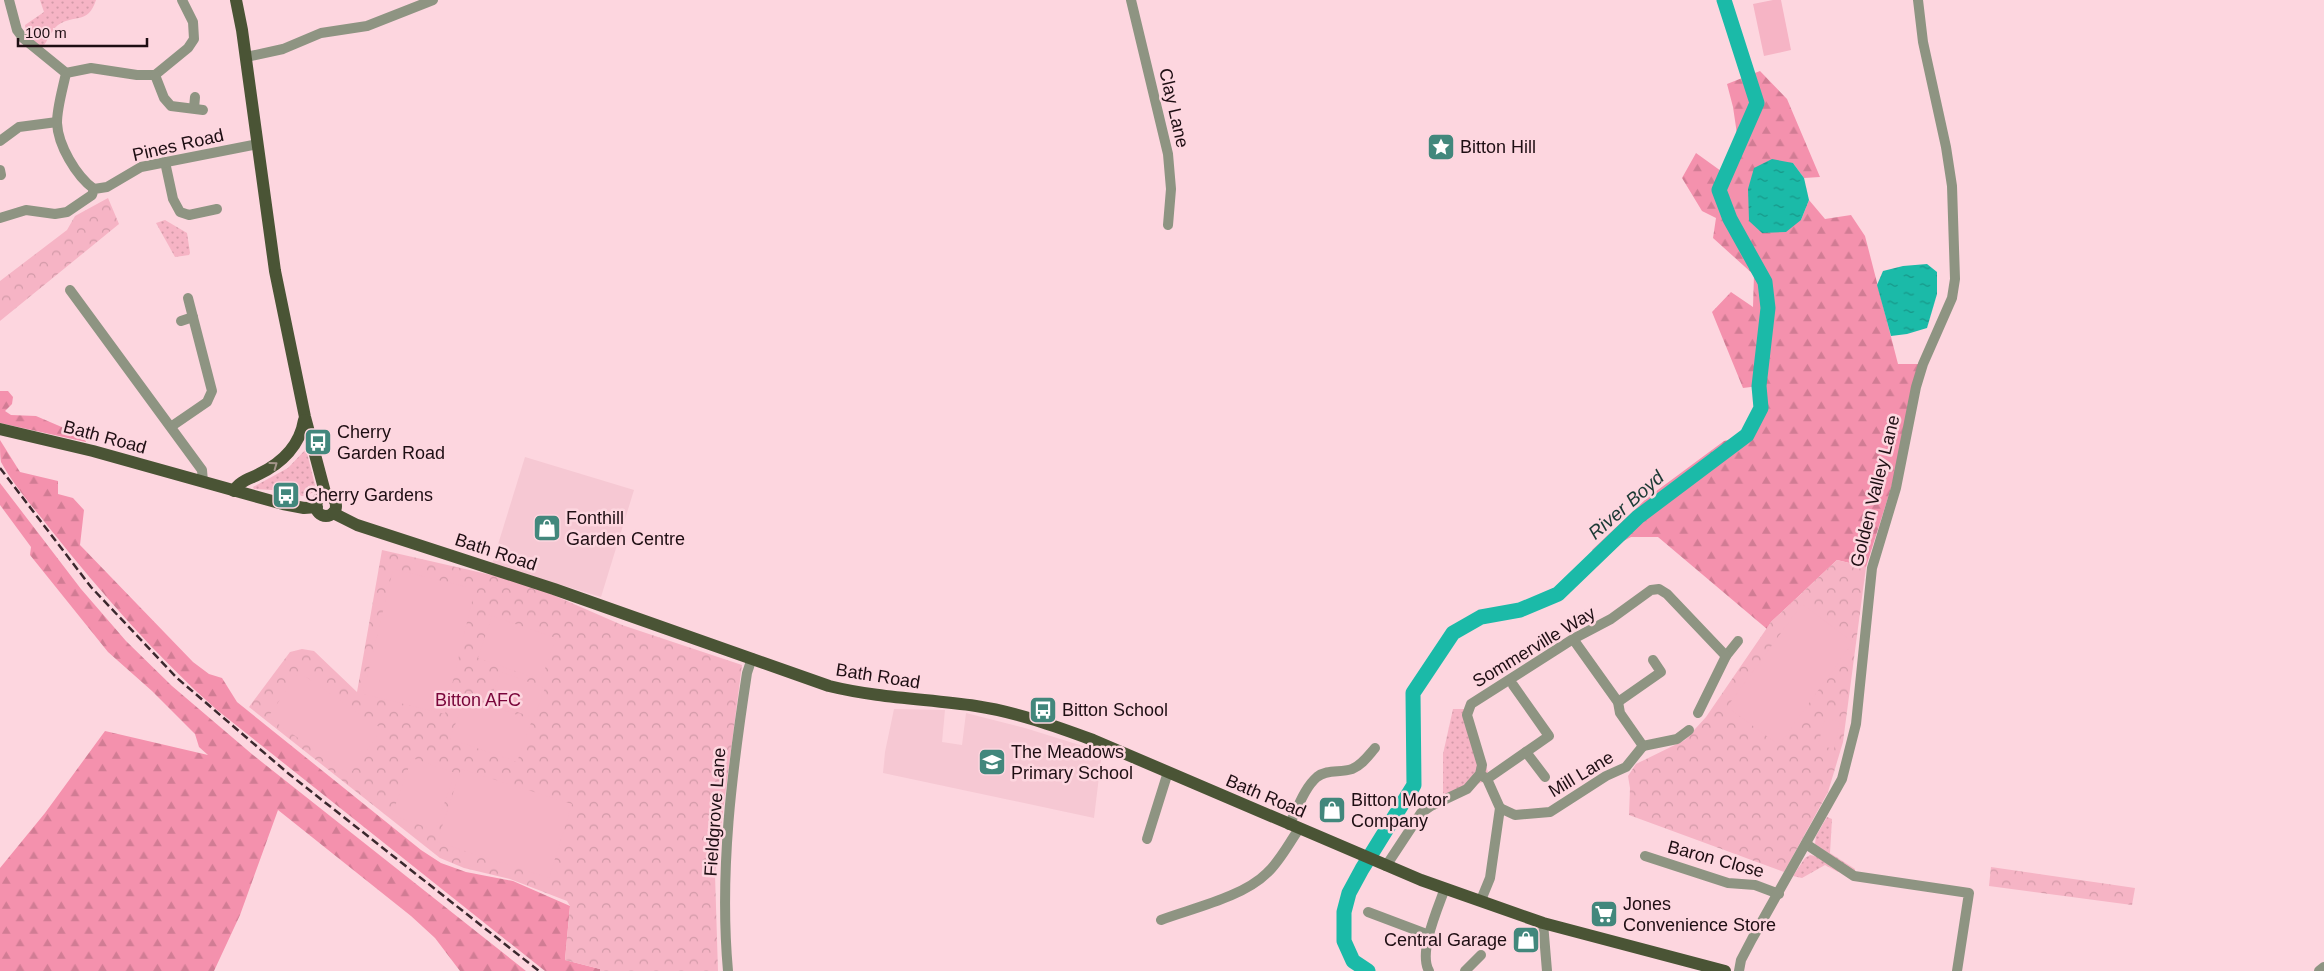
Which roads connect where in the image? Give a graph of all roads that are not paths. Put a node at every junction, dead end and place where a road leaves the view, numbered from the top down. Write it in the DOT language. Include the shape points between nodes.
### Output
graph roads {
  1 [pos="182,0"];
  2 [pos="236,0"];
  3 [pos="433,0"];
  4 [pos="1131,0"];
  5 [pos="1918,0"];
  6 [pos="6,1"];
  7 [pos="246,57"];
  8 [pos="66,73"];
  9 [pos="155,74"];
  10 [pos="197,105"];
  11 [pos="57,122"];
  12 [pos="0,141"];
  13 [pos="258,144"];
  14 [pos="165,162"];
  15 [pos="94,189"];
  16 [pos="217,209"];
  17 [pos="0,218"];
  18 [pos="1168,224"];
  19 [pos="70,290"];
  20 [pos="188,298"];
  21 [pos="193,317"];
  22 [pos="180,321"];
  23 [pos="305,417"];
  24 [pos="172,426"];
  25 [pos="0,429"];
  26 [pos="203,482"];
  27 [pos="234,491"];
  28 [pos="326,496"];
  29 [pos="317,507"];
  30 [pos="333,513"];
  31 [pos="1573,639"];
  32 [pos="1738,641"];
  33 [pos="1726,656"];
  34 [pos="752,658"];
  35 [pos="1653,660"];
  36 [pos="1513,685"];
  37 [pos="1618,702"];
  38 [pos="1698,713"];
  39 [pos="1689,730"];
  40 [pos="1643,746"];
  41 [pos="1375,748"];
  42 [pos="1526,752"];
  43 [pos="1168,772"];
  44 [pos="1484,776"];
  45 [pos="1545,777"];
  46 [pos="1500,808"];
  47 [pos="1294,827"];
  48 [pos="1147,839"];
  49 [pos="1806,844"];
  50 [pos="1645,856"];
  51 [pos="1384,865"];
  52 [pos="1445,888"];
  53 [pos="1779,894"];
  54 [pos="1481,900"];
  55 [pos="1368,912"];
  56 [pos="1161,920"];
  57 [pos="1543,923"];
  58 [pos="1429,935"];
  59 [pos="1481,955"];
  60 [pos="2324,967"];
  61 [pos="728,971"];
  62 [pos="1429,971"];
  63 [pos="1465,971"];
  64 [pos="1547,971"];
  65 [pos="1720,971"];
  66 [pos="1740,971"];
  67 [pos="1957,971"];
  68 [pos="2319,971"];
  1 -- 9 [label="street" via="193,22 194,39 188,48"];
  2 -- 7 [label="main road"];
  3 -- 7 [label="street" via="367,26 322,33 283,49"];
  4 -- 18 [label="street, Clay Lane" via="1168,154 1171,189"];
  5 -- 49 [label="street, Golden Valley Lane" via="1923,42 1952,186 1955,279 1952,298 1916,387 1896,488 1872,568 1856,724 1848,759 1842,779"];
  6 -- 8 [label="street" via="23,38"];
  7 -- 13 [label="main road"];
  8 -- 9 [label="street" via="91,68 137,75"];
  8 -- 11 [label="street"];
  9 -- 10 [label="street" via="167,102 178,108"];
  11 -- 12 [label="street" via="18,127"];
  11 -- 15 [label="street" via="68,155 83,180"];
  13 -- 14 [label="street, Pines Road"];
  13 -- 23 [label="main road" via="275,270"];
  14 -- 15 [label="street, Pines Road" via="141,167 107,187"];
  14 -- 16 [label="street" via="172,199 180,212 188,215"];
  15 -- 17 [label="street, Pines Road" via="92,195 67,212 55,214 26,210"];
  19 -- 24 [label="street"];
  20 -- 21 [label="street"];
  21 -- 22 [label="street"];
  21 -- 24 [label="street" via="212,392 207,402"];
  27 -- 23 [label="main road, one-way" via="240,482 272,466 291,450 298,440"];
  23 -- 28 [label="main road"];
  24 -- 26 [label="street" via="202,470"];
  25 -- 26 [label="main road, Bath Road"];
  26 -- 27 [label="main road, Bath Road"];
  27 -- 29 [label="main road, Bath Road" via="283,504"];
  28 -- 29 [label="main road" via="319,500"];
  28 -- 30 [label="main road" via="335,502"];
  29 -- 30 [label="main road" via="325,515"];
  30 -- 34 [label="main road, Bath Road" via="356,525"];
  31 -- 33 [label="street, Sommerville Way" via="1612,619 1652,590 1659,589"];
  31 -- 37 [label="street"];
  31 -- 44 [label="street, Sommerville Way" via="1472,704 1467,715"];
  32 -- 33 [label="street"];
  33 -- 38 [label="street"];
  34 -- 43 [label="main road, Bath Road" via="829,686 865,695 976,706 1020,716 1093,740"];
  34 -- 61 [label="street, Fieldgrove Lane" via="746,672 730,792 726,877"];
  35 -- 37 [label="street" via="1661,672"];
  36 -- 42 [label="street" via="1548,736"];
  37 -- 40 [label="street" via="1620,712"];
  39 -- 40 [label="street" via="1677,739"];
  40 -- 46 [label="street, Mill Lane" via="1626,767 1550,812 1515,815"];
  41 -- 47 [label="street" via="1363,762 1351,769 1318,776 1309,787"];
  42 -- 44 [label="street"];
  42 -- 45 [label="street"];
  43 -- 47 [label="main road, Bath Road"];
  43 -- 48 [label="street"];
  44 -- 46 [label="street"];
  44 -- 51 [label="street" via="1468,789 1421,813"];
  46 -- 54 [label="street" via="1490,878"];
  47 -- 51 [label="main road, Bath Road"];
  47 -- 56 [label="street" via="1268,873 1225,897"];
  49 -- 53 [label="street, Golden Valley Lane"];
  49 -- 67 [label="street" via="1854,876 1970,894"];
  50 -- 53 [label="street, Baron Close" via="1728,883 1755,885"];
  51 -- 52 [label="main road"];
  52 -- 54 [label="main road"];
  52 -- 58 [label="street"];
  53 -- 66 [label="street, Golden Valley Lane" via="1741,960"];
  54 -- 57 [label="main road"];
  55 -- 58 [label="street"];
  57 -- 64 [label="street"];
  57 -- 65 [label="main road"];
  58 -- 62 [label="street" via="1426,966"];
  59 -- 63 [label="street"];
  60 -- 68 [label="street"];
}
